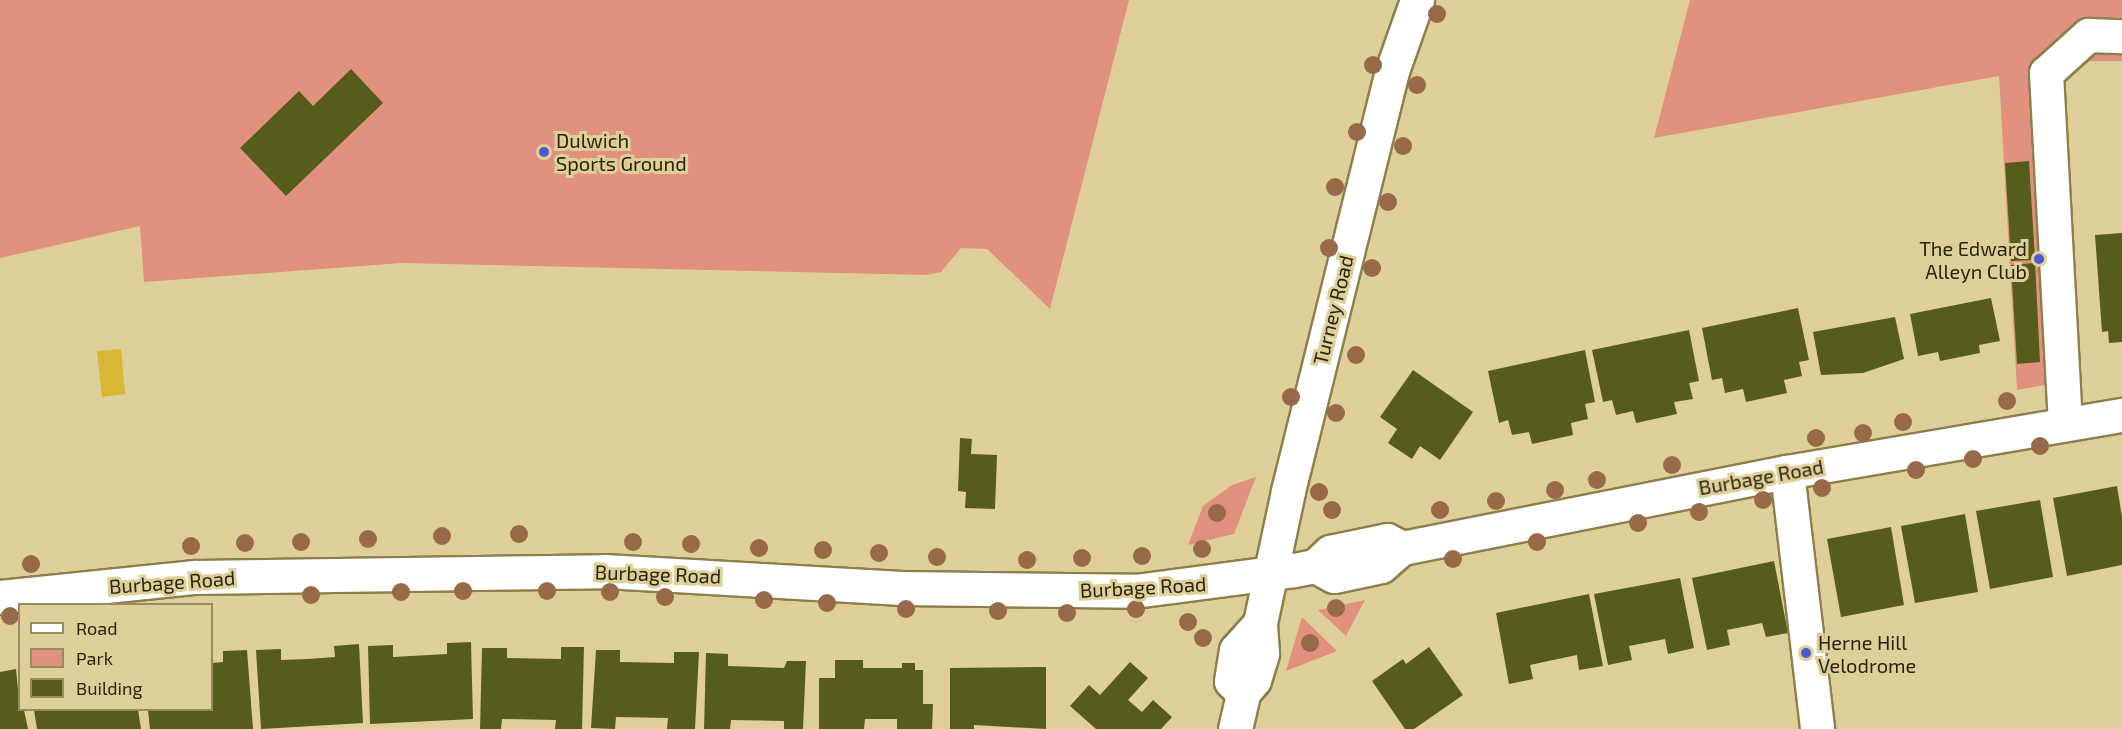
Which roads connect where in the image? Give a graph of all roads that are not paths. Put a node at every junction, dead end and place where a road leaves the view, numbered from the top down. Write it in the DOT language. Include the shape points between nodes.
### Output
graph roads {
  1 [pos="1417,0"];
  2 [pos="2122,36"];
  3 [pos="2122,415"];
  4 [pos="2065,423"];
  5 [pos="1787,472"];
  6 [pos="1271,574"];
  7 [pos="0,597"];
  8 [pos="1235,729"];
  9 [pos="1817,729"];
  1 -- 6 [label="street, Turney Road" via="1392,72"];
  2 -- 4 [label="street" via="2088,35 2046,73"];
  3 -- 4 [label="street, Burbage Road"];
  4 -- 5 [label="street, Burbage Road"];
  5 -- 6 [label="street, Burbage Road" via="1402,548 1381,566 1334,576 1315,566"];
  5 -- 9 [label="street"];
  6 -- 7 [label="street, Burbage Road" via="1176,588 1078,591 902,588 605,571 218,577"];
  6 -- 8 [label="street, Turney Road" via="1260,623 1236,650 1232,681 1243,693"];
}
